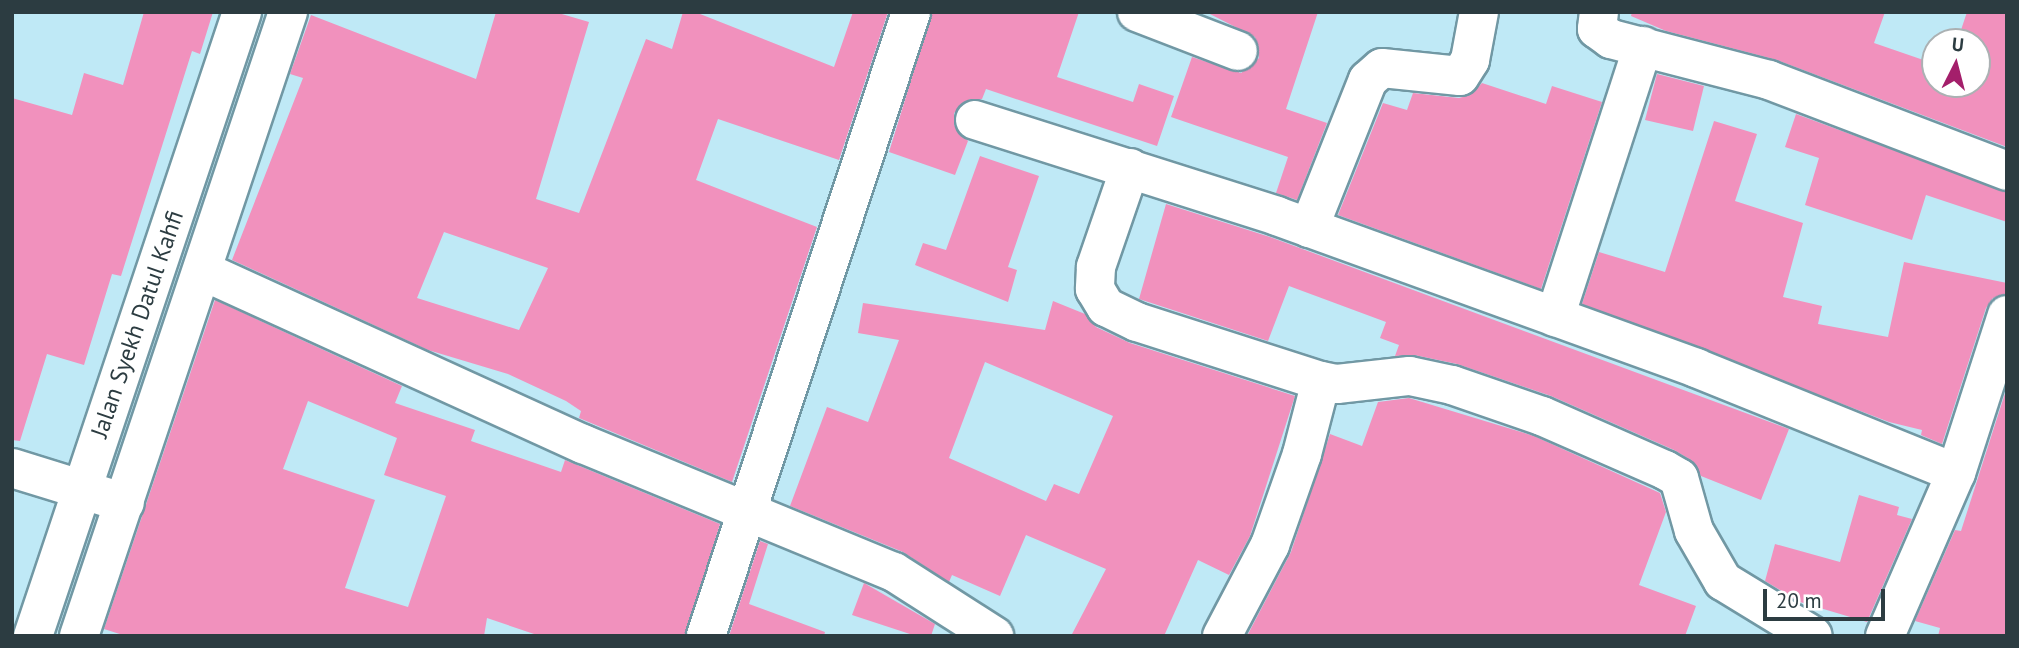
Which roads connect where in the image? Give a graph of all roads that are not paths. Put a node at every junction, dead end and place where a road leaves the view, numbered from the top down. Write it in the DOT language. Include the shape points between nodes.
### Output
graph roads {
  1 [pos="911,12"];
  2 [pos="1137,12"];
  3 [pos="1479,12"];
  4 [pos="1600,12"];
  5 [pos="239,13"];
  6 [pos="286,19"];
  7 [pos="1643,46"];
  8 [pos="1238,51"];
  9 [pos="975,120"];
  10 [pos="1130,168"];
  11 [pos="2007,171"];
  12 [pos="1308,228"];
  13 [pos="203,271"];
  14 [pos="2007,315"];
  15 [pos="1555,317"];
  16 [pos="1321,381"];
  17 [pos="1991,417"];
  18 [pos="12,468"];
  19 [pos="1956,473"];
  20 [pos="82,489"];
  21 [pos="124,503"];
  22 [pos="748,512"];
  23 [pos="33,636"];
  24 [pos="79,636"];
  25 [pos="706,636"];
  26 [pos="995,636"];
  27 [pos="1222,636"];
  28 [pos="1813,636"];
  29 [pos="1885,636"];
  1 -- 22 [label="street"];
  2 -- 8 [label="street"];
  3 -- 12 [label="street" via="1470,60 1460,76 1382,68 1368,80"];
  4 -- 7 [label="street" via="1599,34"];
  5 -- 6 [label="street"];
  5 -- 20 [label="street, Jalan Syekh Datul Kahfi"];
  6 -- 13 [label="street, Jalan Syekh Datul Kahfi"];
  7 -- 11 [label="street" via="1769,80"];
  7 -- 15 [label="street"];
  9 -- 10 [label="street"];
  10 -- 12 [label="street"];
  10 -- 16 [label="street" via="1096,267 1095,289 1106,307 1137,322"];
  12 -- 15 [label="street"];
  13 -- 21 [label="street, Jalan Syekh Datul Kahfi"];
  13 -- 22 [label="street" via="583,444"];
  14 -- 17 [label="street"];
  15 -- 19 [label="street" via="1696,368"];
  16 -- 27 [label="street" via="1302,454 1270,545"];
  16 -- 28 [label="street" via="1337,384 1410,376 1452,385 1542,415 1665,470 1679,478 1694,531 1723,581"];
  17 -- 19 [label="street"];
  18 -- 20 [label="street"];
  19 -- 29 [label="street"];
  20 -- 21 [label="street"];
  20 -- 23 [label="street, Jalan Syekh Datul Kahfi"];
  21 -- 24 [label="street, Jalan Syekh Datul Kahfi"];
  22 -- 25 [label="street"];
  22 -- 26 [label="street" via="894,572"];
}
